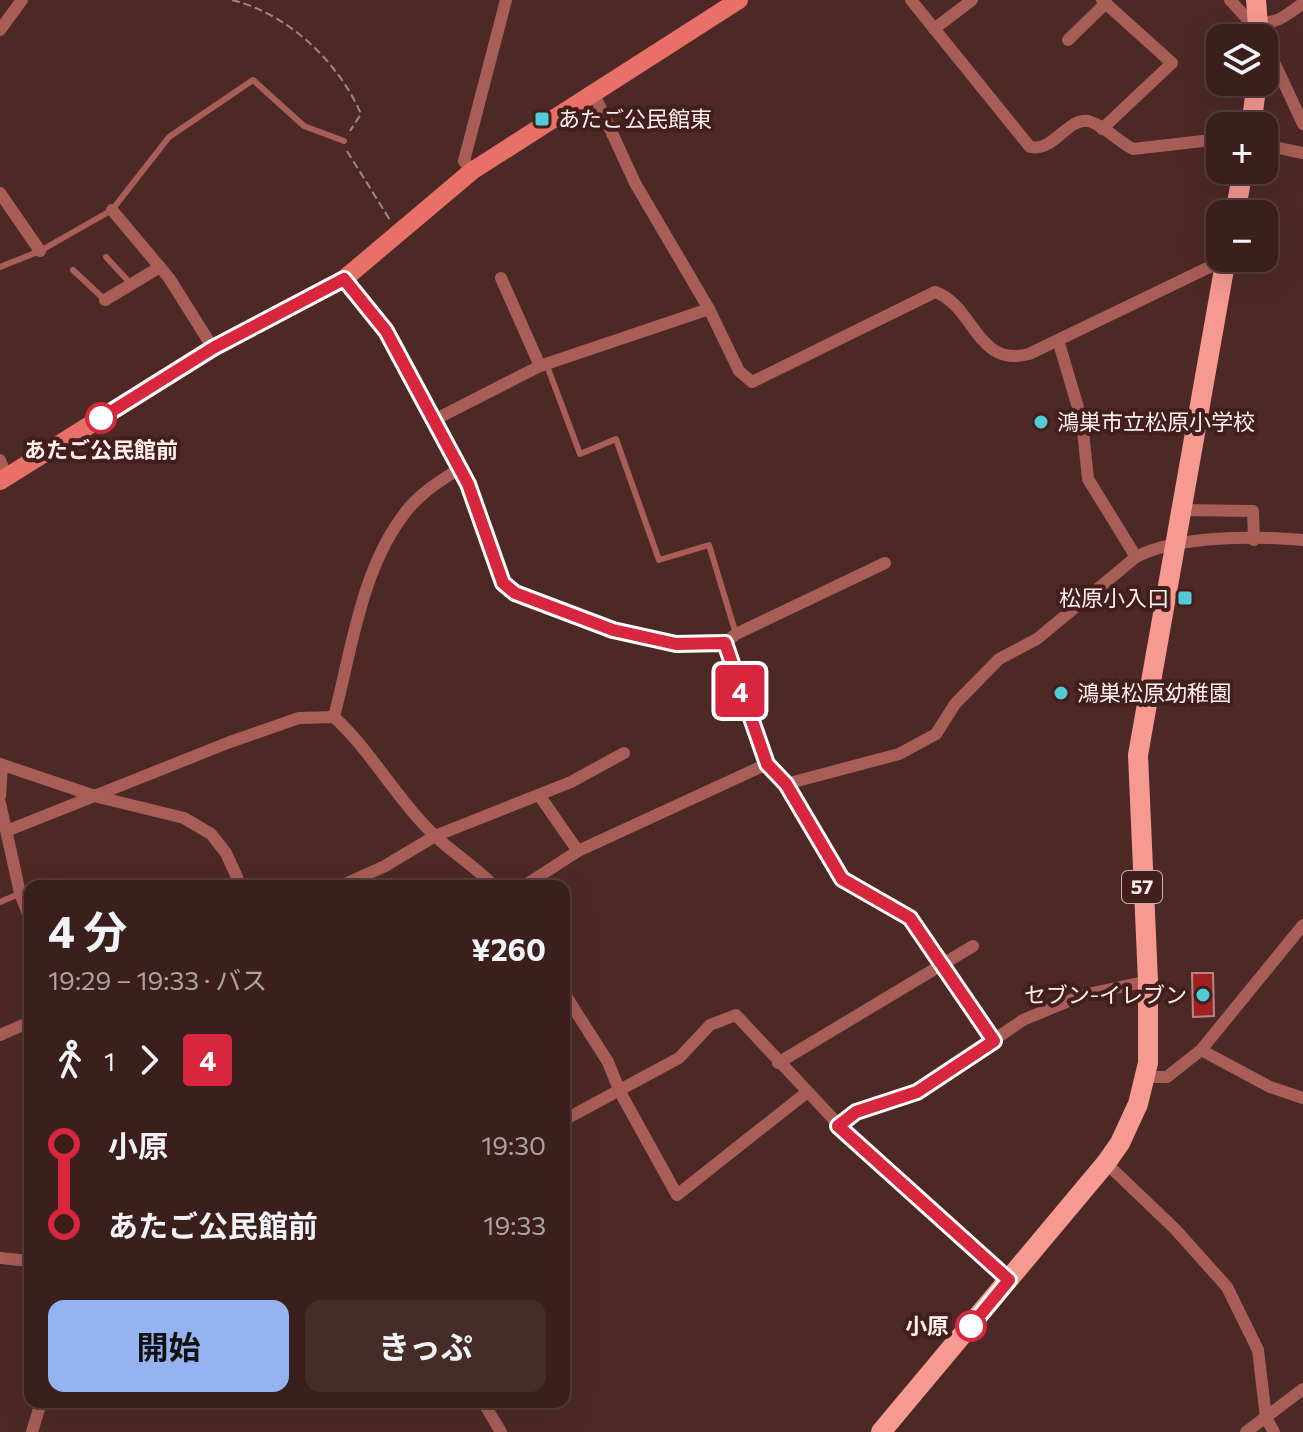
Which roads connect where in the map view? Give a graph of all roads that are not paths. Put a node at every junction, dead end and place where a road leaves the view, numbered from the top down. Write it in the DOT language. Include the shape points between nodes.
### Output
graph roads {
  1 [pos="22,0"];
  2 [pos="506,0"];
  3 [pos="739,0"];
  4 [pos="911,0"];
  5 [pos="972,0"];
  6 [pos="1124,0"];
  7 [pos="1230,0"];
  8 [pos="1256,0"];
  9 [pos="1303,3"];
  10 [pos="1107,4"];
  11 [pos="1252,24"];
  12 [pos="1258,24"];
  13 [pos="1274,24"];
  14 [pos="934,29"];
  15 [pos="0,30"];
  16 [pos="1068,40"];
  17 [pos="1278,71"];
  18 [pos="595,96"];
  19 [pos="1303,124"];
  20 [pos="1102,129"];
  21 [pos="344,141"];
  22 [pos="1206,141"];
  23 [pos="1278,148"];
  24 [pos="1303,153"];
  25 [pos="472,171"];
  26 [pos="0,193"];
  27 [pos="112,210"];
  28 [pos="40,251"];
  29 [pos="106,257"];
  30 [pos="0,267"];
  31 [pos="160,267"];
  32 [pos="1206,268"];
  33 [pos="73,270"];
  34 [pos="1224,272"];
  35 [pos="501,278"];
  36 [pos="344,279"];
  37 [pos="131,285"];
  38 [pos="105,300"];
  39 [pos="709,309"];
  40 [pos="1058,340"];
  41 [pos="213,348"];
  42 [pos="543,364"];
  43 [pos="432,421"];
  44 [pos="459,469"];
  45 [pos="2,472"];
  46 [pos="1181,510"];
  47 [pos="1254,540"];
  48 [pos="1303,540"];
  49 [pos="1175,544"];
  50 [pos="1136,557"];
  51 [pos="885,563"];
  52 [pos="736,634"];
  53 [pos="725,643"];
  54 [pos="334,717"];
  55 [pos="624,753"];
  56 [pos="767,764"];
  57 [pos="1,766"];
  58 [pos="786,784"];
  59 [pos="539,795"];
  60 [pos="0,796"];
  61 [pos="98,797"];
  62 [pos="0,803"];
  63 [pos="9,830"];
  64 [pos="435,836"];
  65 [pos="578,851"];
  66 [pos="238,880"];
  67 [pos="354,880"];
  68 [pos="488,880"];
  69 [pos="533,880"];
  70 [pos="20,893"];
  71 [pos="0,902"];
  72 [pos="24,903"];
  73 [pos="1303,925"];
  74 [pos="973,946"];
  75 [pos="939,963"];
  76 [pos="1148,981"];
  77 [pos="570,1002"];
  78 [pos="24,1025"];
  79 [pos="0,1035"];
  80 [pos="994,1041"];
  81 [pos="1201,1050"];
  82 [pos="778,1063"];
  83 [pos="1144,1077"];
  84 [pos="620,1092"];
  85 [pos="806,1093"];
  86 [pos="1303,1098"];
  87 [pos="570,1117"];
  88 [pos="838,1126"];
  89 [pos="1106,1163"];
  90 [pos="0,1258"];
  91 [pos="24,1260"];
  92 [pos="1009,1280"];
  93 [pos="1303,1389"];
  94 [pos="39,1408"];
  95 [pos="487,1408"];
  96 [pos="1266,1418"];
  97 [pos="32,1432"];
  98 [pos="501,1432"];
  99 [pos="881,1432"];
  100 [pos="1246,1432"];
  101 [pos="1274,1432"];
  1 -- 15 [label="street"];
  2 -- 25 [label="street" via="464,161"];
  3 -- 18 [label="street"];
  4 -- 14 [label="street"];
  5 -- 14 [label="street"];
  6 -- 10 [label="street"];
  7 -- 11 [label="street"];
  8 -- 12 [label="main road"];
  9 -- 13 [label="street"];
  10 -- 16 [label="street"];
  10 -- 20 [label="street" via="1172,63"];
  14 -- 20 [label="street" via="1030,147 1043,148 1082,121"];
  17 -- 19 [label="street"];
  18 -- 25 [label="street"];
  18 -- 39 [label="street" via="635,183"];
  20 -- 22 [label="street" via="1133,149"];
  21 -- 27 [label="lane" via="304,126 253,80 169,137"];
  23 -- 24 [label="street"];
  25 -- 36 [label="street"];
  26 -- 28 [label="street"];
  27 -- 28 [label="lane"];
  27 -- 31 [label="street"];
  28 -- 30 [label="lane"];
  29 -- 37 [label="lane"];
  31 -- 37 [label="street"];
  31 -- 41 [label="street"];
  32 -- 40 [label="street"];
  33 -- 38 [label="lane"];
  34 -- 46 [label="main road, 57"];
  35 -- 42 [label="street"];
  36 -- 41 [label="street"];
  36 -- 43 [label="street" via="386,331"];
  37 -- 38 [label="street"];
  39 -- 40 [label="street" via="739,371 752,382 935,292 947,296 988,348 1014,358"];
  39 -- 42 [label="street"];
  40 -- 50 [label="street" via="1082,421 1088,479"];
  41 -- 45 [label="street"];
  42 -- 43 [label="street"];
  42 -- 52 [label="lane" via="580,454 616,439 659,560 709,545"];
  43 -- 44 [label="street"];
  44 -- 53 [label="street" via="503,583 515,593 613,630 676,644"];
  44 -- 54 [label="street" via="428,489 401,517 372,574"];
  46 -- 47 [label="street" via="1253,511"];
  46 -- 49 [label="main road, 57"];
  47 -- 48 [label="street"];
  47 -- 49 [label="street"];
  49 -- 50 [label="street"];
  49 -- 76 [label="main road, 57" via="1138,755"];
  50 -- 58 [label="street" via="1037,639 999,659 955,704 936,734 899,754"];
  51 -- 52 [label="street"];
  52 -- 53 [label="street"];
  53 -- 56 [label="street"];
  54 -- 61 [label="street" via="299,718"];
  54 -- 64 [label="street"];
  55 -- 59 [label="street"];
  56 -- 58 [label="street"];
  56 -- 65 [label="street"];
  57 -- 60 [label="street"];
  57 -- 61 [label="street"];
  58 -- 75 [label="street" via="842,879 910,918"];
  59 -- 64 [label="street"];
  59 -- 65 [label="street"];
  61 -- 63 [label="street"];
  61 -- 66 [label="street" via="184,818 211,834"];
  62 -- 63 [label="street"];
  63 -- 70 [label="street"];
  64 -- 67 [label="street"];
  64 -- 68 [label="street"];
  65 -- 69 [label="street"];
  70 -- 71 [label="lane"];
  70 -- 72 [label="street"];
  73 -- 81 [label="street"];
  74 -- 75 [label="street"];
  75 -- 80 [label="street"];
  75 -- 82 [label="street"];
  76 -- 80 [label="street" via="1083,995 1023,1020"];
  76 -- 83 [label="main road, 57"];
  77 -- 84 [label="street" via="608,1062"];
  78 -- 79 [label="street"];
  80 -- 88 [label="street" via="917,1092 856,1112"];
  81 -- 83 [label="street" via="1167,1077"];
  81 -- 86 [label="street" via="1270,1087"];
  82 -- 84 [label="street" via="736,1015 710,1025 679,1058"];
  82 -- 85 [label="street"];
  83 -- 89 [label="main road, 57" via="1138,1104"];
  84 -- 85 [label="street" via="677,1195"];
  84 -- 87 [label="street"];
  85 -- 88 [label="street"];
  88 -- 92 [label="street"];
  89 -- 92 [label="main road, 57"];
  89 -- 96 [label="street" via="1227,1287 1258,1350"];
  90 -- 91 [label="street"];
  92 -- 99 [label="main road, 57"];
  93 -- 96 [label="street"];
  94 -- 97 [label="street"];
  95 -- 98 [label="street"];
  96 -- 100 [label="street"];
  96 -- 101 [label="street"];
}
